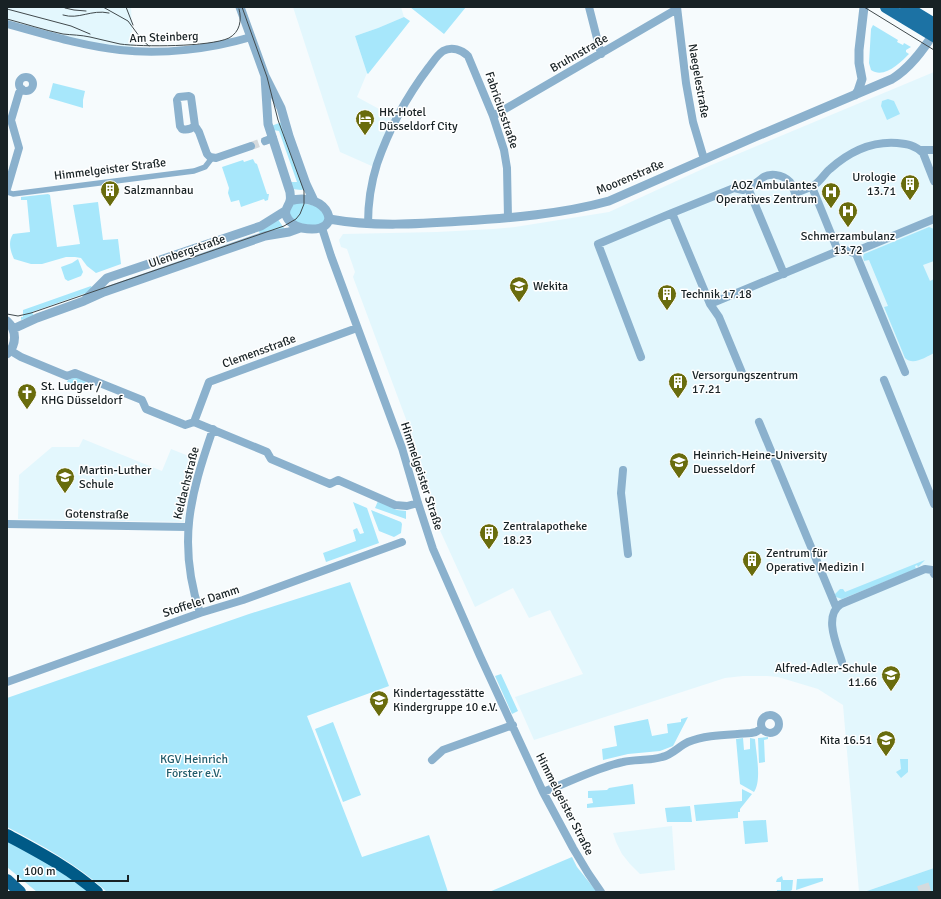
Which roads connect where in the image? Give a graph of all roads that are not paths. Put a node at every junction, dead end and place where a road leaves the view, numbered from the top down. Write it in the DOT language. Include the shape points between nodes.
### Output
graph roads {
  1 [pos="240,7"];
  2 [pos="588,7"];
  3 [pos="864,7"];
  4 [pos="886,7"];
  5 [pos="906,7"];
  6 [pos="677,8"];
  7 [pos="7,24"];
  8 [pos="934,32"];
  9 [pos="251,37"];
  10 [pos="601,54"];
  11 [pos="265,76"];
  12 [pos="862,79"];
  13 [pos="875,87"];
  14 [pos="22,89"];
  15 [pos="855,95"];
  16 [pos="493,116"];
  17 [pos="195,126"];
  18 [pos="251,146"];
  19 [pos="920,150"];
  20 [pos="934,150"];
  21 [pos="212,158"];
  22 [pos="704,158"];
  23 [pos="934,181"];
  24 [pos="812,187"];
  25 [pos="748,188"];
  26 [pos="7,191"];
  27 [pos="290,201"];
  28 [pos="314,201"];
  29 [pos="286,211"];
  30 [pos="672,213"];
  31 [pos="508,218"];
  32 [pos="329,219"];
  33 [pos="934,219"];
  34 [pos="368,224"];
  35 [pos="300,228"];
  36 [pos="322,228"];
  37 [pos="838,251"];
  38 [pos="856,254"];
  39 [pos="784,274"];
  40 [pos="84,301"];
  41 [pos="710,304"];
  42 [pos="7,321"];
  43 [pos="357,328"];
  44 [pos="13,329"];
  45 [pos="9,353"];
  46 [pos="641,357"];
  47 [pos="905,372"];
  48 [pos="743,375"];
  49 [pos="884,380"];
  50 [pos="194,422"];
  51 [pos="759,422"];
  52 [pos="213,429"];
  53 [pos="623,470"];
  54 [pos="418,503"];
  55 [pos="934,504"];
  56 [pos="7,524"];
  57 [pos="188,528"];
  58 [pos="402,542"];
  59 [pos="628,554"];
  60 [pos="934,574"];
  61 [pos="836,607"];
  62 [pos="200,613"];
  63 [pos="842,662"];
  64 [pos="7,682"];
  65 [pos="513,725"];
  66 [pos="762,728"];
  67 [pos="432,760"];
  68 [pos="543,792"];
  69 [pos="7,835"];
  70 [pos="7,880"];
  71 [pos="20,892"];
  72 [pos="96,892"];
  73 [pos="601,892"];
  1 -- 9 [label="street"];
  2 -- 10 [label="street"];
  3 -- 12 [label="street" via="859,50"];
  4 -- 8 [label="main road"];
  5 -- 8 [label="main road"];
  6 -- 10 [label="street, Bruhnstraße"];
  6 -- 22 [label="street, Naegelestraße" via="693,122"];
  7 -- 9 [label="street, Am Steinberg" via="100,47 138,52 190,50"];
  8 -- 13 [label="street, Moorenstraße" via="906,68 892,79"];
  9 -- 11 [label="street"];
  10 -- 16 [label="street, Bruhnstraße"];
  11 -- 27 [label="street" via="269,140 287,180"];
  11 -- 28 [label="street" via="281,108"];
  12 -- 13 [label="street"];
  12 -- 15 [label="street"];
  13 -- 15 [label="street, Moorenstraße"];
  14 -- 26 [label="street" via="11,120 19,148"];
  15 -- 22 [label="street, Moorenstraße"];
  16 -- 31 [label="street, Fabriciusstraße" via="505,156"];
  16 -- 34 [label="street, Fabriciusstraße" via="468,56 457,49 444,50 439,54 407,99 385,143 371,187"];
  17 -- 21 [label="street" via="207,154"];
  18 -- 21 [label="street, Himmelgeister Straße"];
  19 -- 20 [label="street"];
  19 -- 23 [label="street"];
  19 -- 24 [label="street" via="906,144 893,143 866,146 848,155 828,170"];
  21 -- 26 [label="street, Himmelgeister Straße" via="194,171 13,194"];
  22 -- 31 [label="street, Moorenstraße" via="609,201"];
  24 -- 25 [label="street" via="795,193 789,181 771,174"];
  24 -- 37 [label="street"];
  25 -- 30 [label="street" via="734,188"];
  25 -- 39 [label="street"];
  27 -- 28 [label="street"];
  27 -- 29 [label="street"];
  28 -- 32 [label="street" via="327,209"];
  29 -- 35 [label="street" via="291,223"];
  29 -- 40 [label="street, Ulenbergstraße" via="261,226 107,278"];
  30 -- 41 [label="street"];
  30 -- 46 [label="street" via="598,244"];
  31 -- 34 [label="street, Moorenstraße"];
  32 -- 34 [label="street, Moorenstraße"];
  32 -- 36 [label="street"];
  33 -- 38 [label="street" via="859,250"];
  35 -- 36 [label="street"];
  35 -- 40 [label="street, Ulenbergstraße" via="265,236"];
  36 -- 43 [label="street, Himmelgeister Straße"];
  37 -- 38 [label="street" via="843,249"];
  37 -- 39 [label="street"];
  38 -- 47 [label="street"];
  39 -- 41 [label="street"];
  40 -- 44 [label="street, Ulenbergstraße"];
  41 -- 48 [label="street" via="719,317"];
  42 -- 44 [label="street"];
  43 -- 50 [label="street, Clemensstraße" via="209,382"];
  43 -- 54 [label="street, Himmelgeister Straße" via="402,448"];
  44 -- 45 [label="street" via="15,335"];
  45 -- 50 [label="street" via="67,376 75,373 142,400 146,408 183,424"];
  49 -- 55 [label="street"];
  50 -- 52 [label="street"];
  51 -- 61 [label="street"];
  52 -- 54 [label="street" via="267,452 271,460 330,484 338,480 401,506"];
  52 -- 57 [label="street, Keldachstraße" via="195,486"];
  53 -- 59 [label="street" via="621,492"];
  54 -- 65 [label="street, Himmelgeister Straße" via="433,549"];
  56 -- 57 [label="street, Gotenstraße"];
  57 -- 62 [label="street, Keldachstraße" via="188,560"];
  58 -- 62 [label="street, Stoffeler Damm" via="244,600"];
  60 -- 61 [label="street" via="932,570 925,569"];
  61 -- 63 [label="street" via="832,622"];
  62 -- 64 [label="street, Stoffeler Damm"];
  65 -- 67 [label="street" via="443,750"];
  65 -- 68 [label="street, Himmelgeister Straße"];
  66 -- 68 [label="street" via="756,732 717,736 687,743 661,758 630,760 606,766"];
  68 -- 73 [label="street, Himmelgeister Straße" via="573,848"];
  69 -- 72 [label="highway" via="58,862"];
  70 -- 71 [label="highway"];
}
